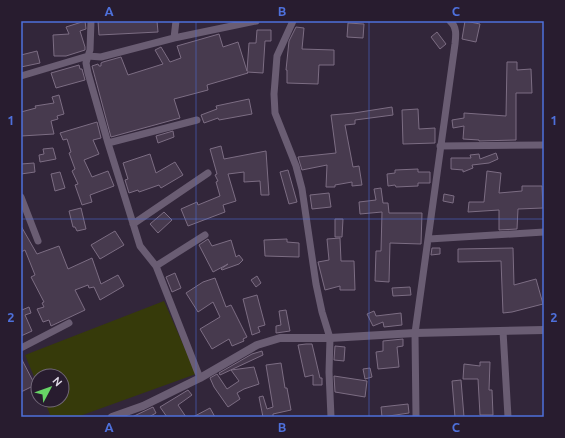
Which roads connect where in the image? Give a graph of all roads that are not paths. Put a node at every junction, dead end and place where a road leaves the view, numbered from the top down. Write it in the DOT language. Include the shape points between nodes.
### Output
graph roads {
  1 [pos="90,21"];
  2 [pos="176,21"];
  3 [pos="256,21"];
  4 [pos="293,21"];
  5 [pos="450,21"];
  6 [pos="174,38"];
  7 [pos="88,56"];
  8 [pos="21,76"];
  9 [pos="197,120"];
  10 [pos="108,143"];
  11 [pos="544,145"];
  12 [pos="440,146"];
  13 [pos="208,173"];
  14 [pos="21,197"];
  15 [pos="133,224"];
  16 [pos="544,232"];
  17 [pos="205,235"];
  18 [pos="429,239"];
  19 [pos="38,242"];
  20 [pos="156,266"];
  21 [pos="69,323"];
  22 [pos="503,330"];
  23 [pos="544,330"];
  24 [pos="415,333"];
  25 [pos="330,338"];
  26 [pos="21,348"];
  27 [pos="200,378"];
  28 [pos="112,417"];
  29 [pos="331,417"];
  30 [pos="416,417"];
  31 [pos="508,417"];
  1 -- 7 [label="street"];
  2 -- 6 [label="street"];
  3 -- 6 [label="street"];
  4 -- 25 [label="street" via="278,56 275,113 296,166 302,189 316,284"];
  5 -- 12 [label="street" via="456,30 455,44"];
  6 -- 7 [label="street" via="101,57"];
  7 -- 8 [label="street"];
  7 -- 10 [label="street" via="88,73"];
  9 -- 10 [label="street"];
  10 -- 15 [label="street"];
  11 -- 12 [label="street"];
  12 -- 18 [label="street"];
  13 -- 15 [label="street"];
  14 -- 19 [label="street"];
  15 -- 20 [label="street" via="140,246"];
  16 -- 18 [label="street"];
  17 -- 20 [label="street"];
  18 -- 24 [label="street"];
  20 -- 27 [label="street"];
  21 -- 26 [label="street"];
  22 -- 23 [label="street"];
  22 -- 24 [label="street"];
  22 -- 31 [label="street"];
  24 -- 25 [label="street"];
  24 -- 30 [label="street"];
  25 -- 27 [label="street" via="280,338 257,345"];
  25 -- 29 [label="street"];
  27 -- 28 [label="street" via="143,406"];
}
